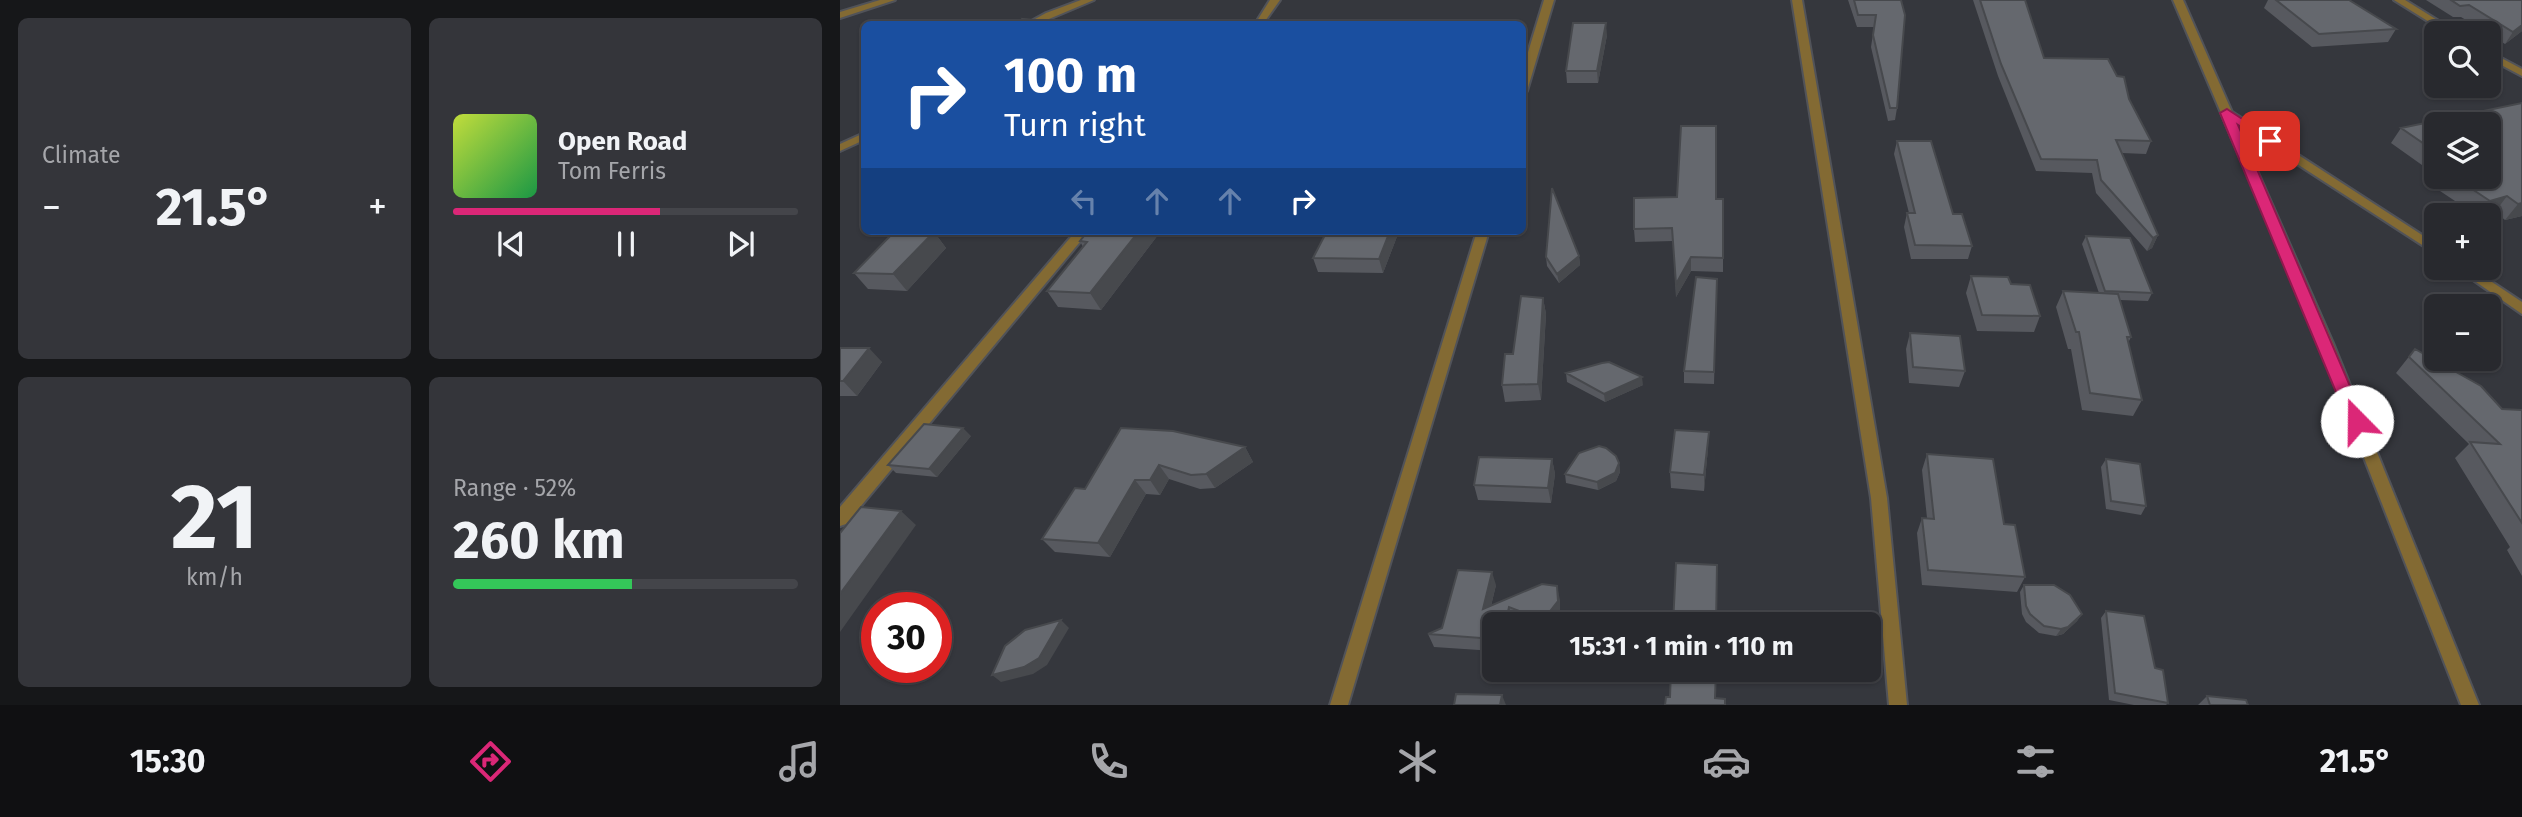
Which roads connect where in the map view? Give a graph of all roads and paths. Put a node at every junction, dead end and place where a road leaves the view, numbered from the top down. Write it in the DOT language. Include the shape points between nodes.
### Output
graph roads {
  1 [pos="890,0"];
  2 [pos="1089,0"];
  3 [pos="1275,0"];
  4 [pos="1549,0"];
  5 [pos="1797,0"];
  6 [pos="2178,0"];
  7 [pos="2399,0"];
  8 [pos="840,15"];
  9 [pos="1037,21"];
  10 [pos="1261,21"];
  11 [pos="2434,21"];
  12 [pos="2501,61"];
  13 [pos="2522,73"];
  14 [pos="1526,78"];
  15 [pos="2227,113"];
  16 [pos="861,138"];
  17 [pos="840,148"];
  18 [pos="1080,235"];
  19 [pos="1482,235"];
  20 [pos="2424,242"];
  21 [pos="2480,280"];
  22 [pos="2522,309"];
  23 [pos="840,519"];
  24 [pos="1339,705"];
  25 [pos="1898,705"];
  26 [pos="2470,705"];
  1 -- 8 [label="street"];
  2 -- 9 [label="street"];
  3 -- 10 [label="street"];
  4 -- 14 [label="street"];
  5 -- 25 [label="street" via="1880,498"];
  6 -- 15 [label="street"];
  7 -- 11 [label="street"];
  12 -- 13 [label="street"];
  15 -- 20 [label="street"];
  15 -- 26 [label="street" via="2326,343"];
  16 -- 17 [label="street"];
  18 -- 23 [label="street"];
  19 -- 24 [label="street"];
  21 -- 22 [label="street"];
}
